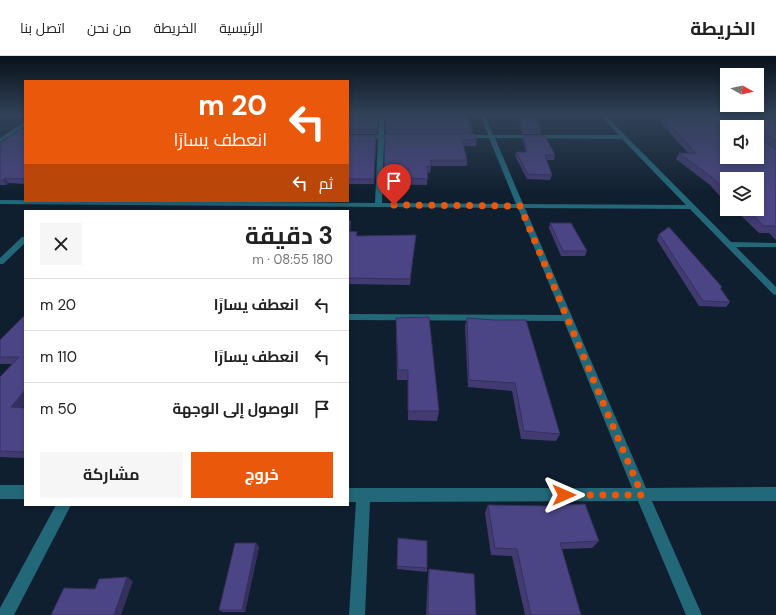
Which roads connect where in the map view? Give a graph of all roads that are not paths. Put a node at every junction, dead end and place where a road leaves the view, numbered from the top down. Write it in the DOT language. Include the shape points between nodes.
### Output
graph roads {
  1 [pos="382,142"];
  2 [pos="494,142"];
  3 [pos="628,142"];
  4 [pos="0,202"];
  5 [pos="66,202"];
  6 [pos="226,202"];
  7 [pos="378,205"];
  8 [pos="520,206"];
  9 [pos="693,208"];
  10 [pos="57,210"];
  11 [pos="24,240"];
  12 [pos="729,244"];
  13 [pos="776,245"];
  14 [pos="0,262"];
  15 [pos="776,292"];
  16 [pos="349,317"];
  17 [pos="567,318"];
  18 [pos="0,492"];
  19 [pos="24,492"];
  20 [pos="776,494"];
  21 [pos="355,495"];
  22 [pos="642,495"];
  23 [pos="63,506"];
  24 [pos="5,615"];
  25 [pos="357,615"];
  26 [pos="694,615"];
  1 -- 7 [label="street"];
  2 -- 8 [label="street"];
  3 -- 9 [label="street"];
  4 -- 5 [label="street"];
  5 -- 6 [label="street"];
  5 -- 10 [label="street"];
  6 -- 7 [label="street"];
  7 -- 8 [label="street"];
  8 -- 9 [label="street"];
  8 -- 17 [label="street"];
  9 -- 12 [label="street"];
  11 -- 14 [label="street"];
  12 -- 13 [label="street"];
  12 -- 15 [label="street"];
  16 -- 17 [label="street"];
  17 -- 22 [label="street"];
  18 -- 19 [label="street"];
  20 -- 22 [label="street"];
  21 -- 22 [label="street"];
  21 -- 25 [label="street"];
  22 -- 26 [label="street"];
  23 -- 24 [label="street"];
}
